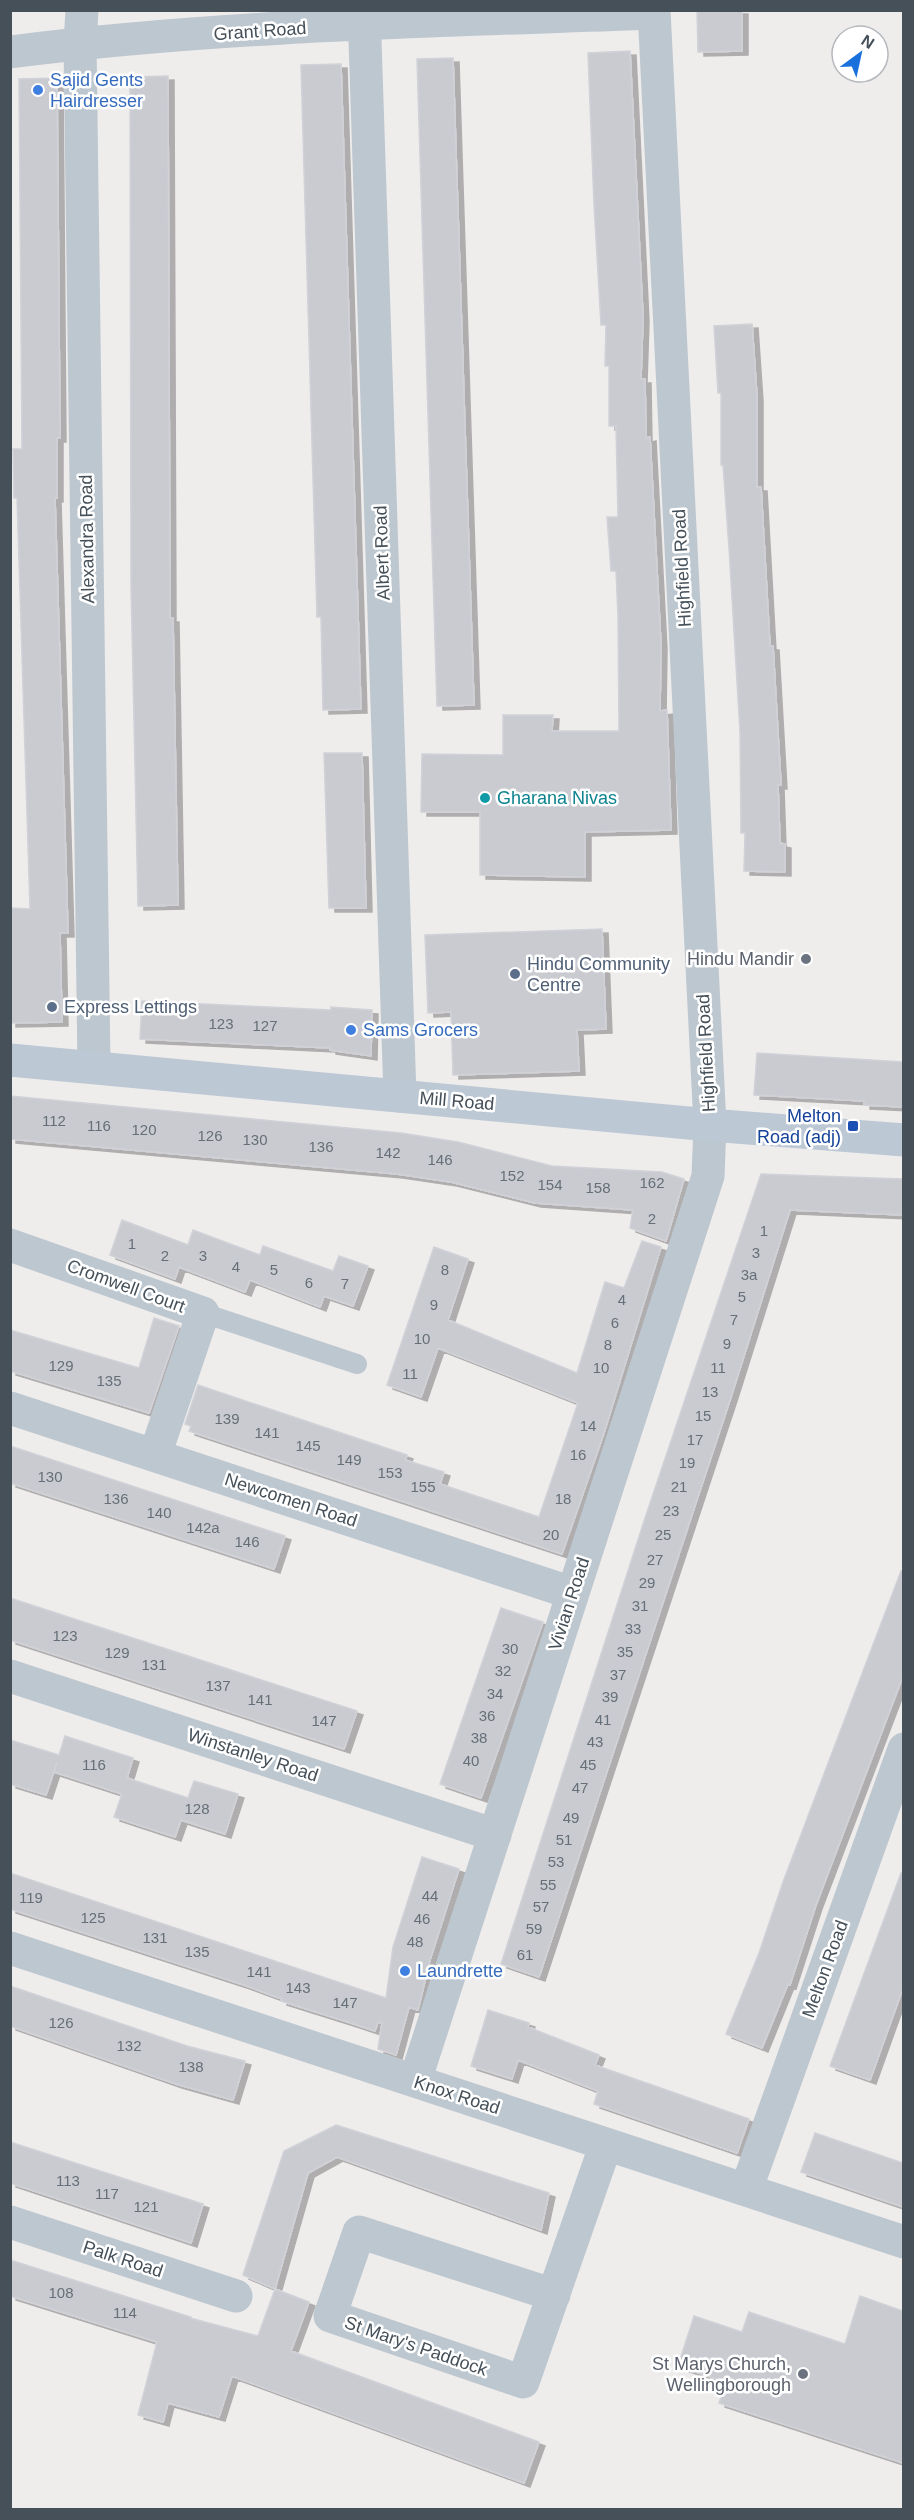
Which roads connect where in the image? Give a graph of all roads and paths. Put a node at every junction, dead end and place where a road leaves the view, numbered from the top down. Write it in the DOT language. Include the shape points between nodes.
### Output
graph roads {
  1 [pos="82,10"];
  2 [pos="654,12"];
  3 [pos="364,17"];
  4 [pos="80,43"];
  5 [pos="10,52"];
  6 [pos="10,1060"];
  7 [pos="94,1067"];
  8 [pos="400,1096"];
  9 [pos="710,1125"];
  10 [pos="903,1140"];
  11 [pos="10,1245"];
  12 [pos="203,1313"];
  13 [pos="357,1364"];
  14 [pos="10,1408"];
  15 [pos="155,1455"];
  16 [pos="572,1593"];
  17 [pos="10,1676"];
  18 [pos="903,1749"];
  19 [pos="495,1835"];
  20 [pos="10,1948"];
  21 [pos="415,2081"];
  22 [pos="606,2144"];
  23 [pos="746,2190"];
  24 [pos="10,2222"];
  25 [pos="903,2242"];
  26 [pos="554,2295"];
  27 [pos="236,2296"];
  1 -- 4 [label="street, Alexandra Road"];
  2 -- 3 [label="street, Grant Road"];
  2 -- 9 [label="street, Highfield Road"];
  3 -- 4 [label="street, Grant Road"];
  3 -- 8 [label="street, Albert Road"];
  4 -- 5 [label="street, Grant Road"];
  4 -- 7 [label="street, Alexandra Road"];
  6 -- 7 [label="street, Mill Road"];
  7 -- 8 [label="street, Mill Road"];
  8 -- 9 [label="street, Mill Road"];
  9 -- 10 [label="street, Mill Road"];
  9 -- 16 [label="street, Vivian Road" via="708,1176"];
  11 -- 12 [label="street, Cromwell Court"];
  12 -- 13 [label="lane"];
  12 -- 15 [label="street, Cromwell Court"];
  14 -- 15 [label="street, Newcomen Road"];
  15 -- 16 [label="street, Newcomen Road"];
  16 -- 19 [label="street, Vivian Road"];
  17 -- 19 [label="street, Winstanley Road"];
  18 -- 23 [label="street, Melton Road"];
  19 -- 21 [label="street, Vivian Road"];
  20 -- 21 [label="street, Knox Road"];
  21 -- 22 [label="street, Knox Road"];
  22 -- 23 [label="street, Knox Road"];
  22 -- 26 [label="street, St Mary's Paddock"];
  23 -- 25 [label="street, Knox Road"];
  24 -- 27 [label="street, Palk Road"];
  26 -- 26 [label="street, St Mary's Paddock" via="523,2382 330,2316 359,2232"];
}
